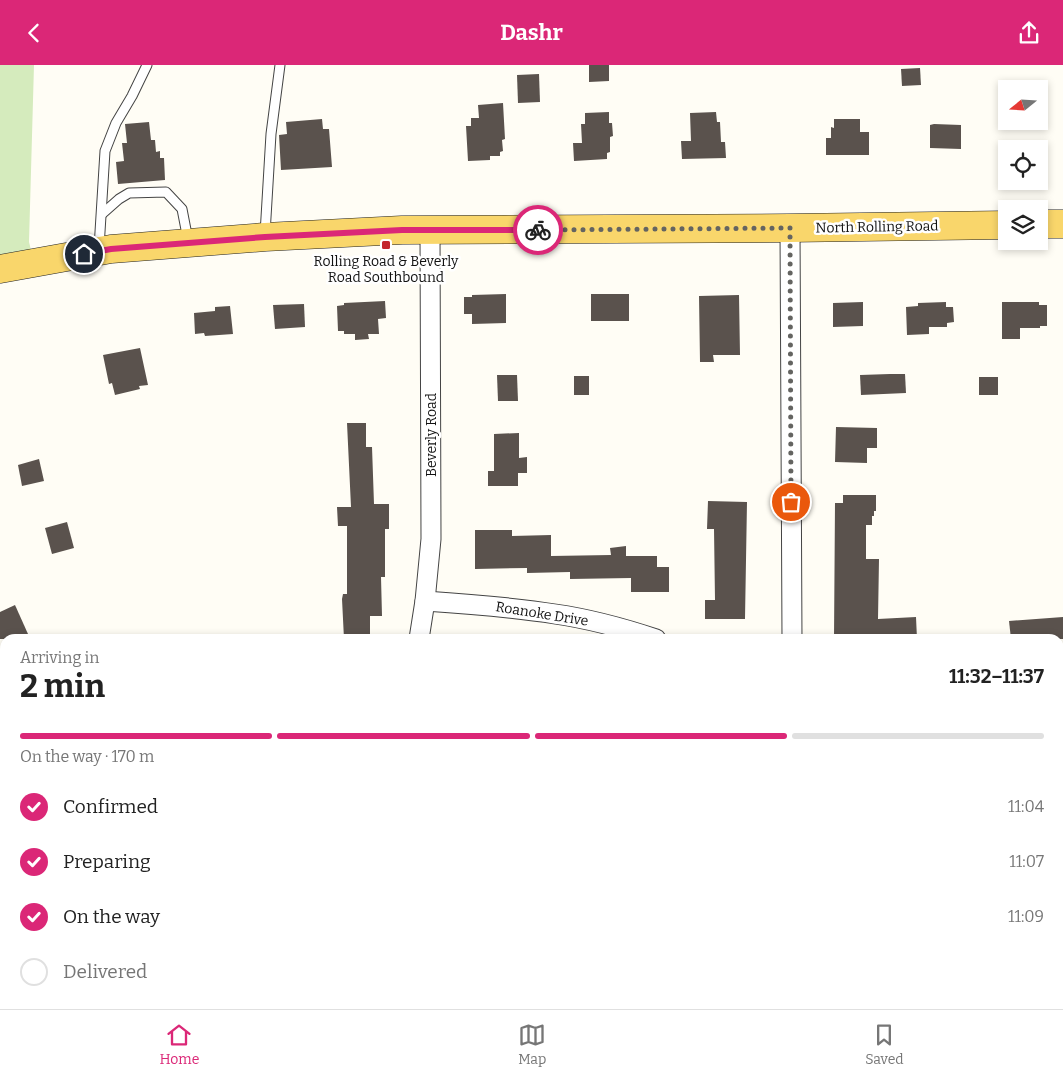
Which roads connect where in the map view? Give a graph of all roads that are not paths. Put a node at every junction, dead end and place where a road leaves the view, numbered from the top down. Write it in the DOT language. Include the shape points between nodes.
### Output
graph roads {
  1 [pos="146,65"];
  2 [pos="280,65"];
  3 [pos="102,214"];
  4 [pos="1048,224"];
  5 [pos="1063,224"];
  6 [pos="998,225"];
  7 [pos="790,228"];
  8 [pos="430,231"];
  9 [pos="265,237"];
  10 [pos="188,243"];
  11 [pos="99,251"];
  12 [pos="0,269"];
  13 [pos="425,601"];
  14 [pos="420,634"];
  15 [pos="638,634"];
  16 [pos="792,634"];
  1 -- 3 [label="lane" via="116,123 106,151"];
  2 -- 9 [label="lane" via="270,134"];
  3 -- 10 [label="lane" via="129,193 166,192 182,209"];
  3 -- 11 [label="lane"];
  4 -- 5 [label="main road"];
  6 -- 7 [label="main road, North Rolling Road"];
  7 -- 8 [label="main road, North Rolling Road"];
  7 -- 16 [label="street"];
  8 -- 9 [label="main road, North Rolling Road"];
  8 -- 13 [label="street, Beverly Road" via="431,539"];
  9 -- 10 [label="main road, North Rolling Road"];
  10 -- 11 [label="main road, North Rolling Road"];
  11 -- 12 [label="main road, North Rolling Road"];
  13 -- 14 [label="street, Beverly Road"];
  13 -- 15 [label="street, Roanoke Drive" via="556,614"];
}
